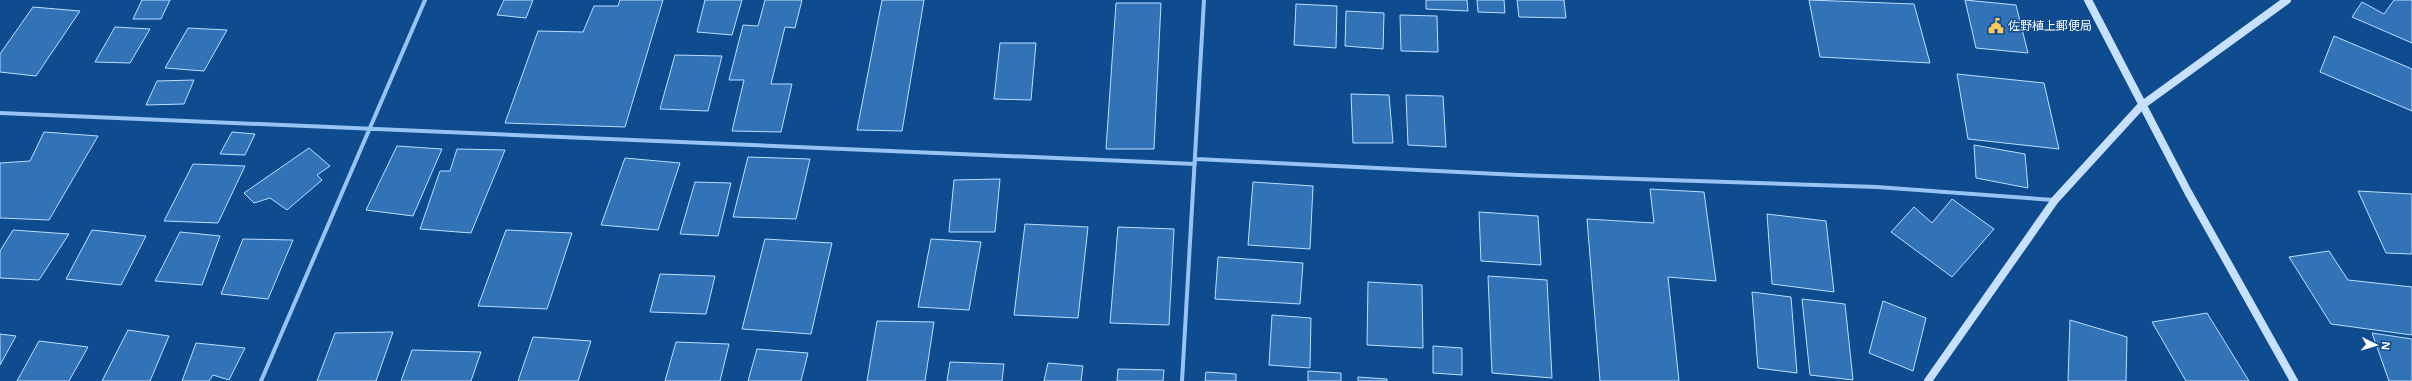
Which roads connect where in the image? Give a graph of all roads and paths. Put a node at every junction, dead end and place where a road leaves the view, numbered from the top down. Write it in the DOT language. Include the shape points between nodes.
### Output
graph roads {
  1 [pos="425,0"];
  2 [pos="1204,0"];
  3 [pos="2088,0"];
  4 [pos="2287,0"];
  5 [pos="2141,106"];
  6 [pos="0,113"];
  7 [pos="370,129"];
  8 [pos="1196,159"];
  9 [pos="1195,164"];
  10 [pos="2055,200"];
  11 [pos="261,381"];
  12 [pos="1182,381"];
  13 [pos="1928,381"];
  14 [pos="2294,381"];
  1 -- 7 [label="street"];
  2 -- 8 [label="street"];
  3 -- 5 [label="street"];
  4 -- 5 [label="street"];
  5 -- 10 [label="street"];
  5 -- 14 [label="street" via="2217,248"];
  6 -- 7 [label="street"];
  7 -- 9 [label="street"];
  7 -- 11 [label="street"];
  8 -- 9 [label="street"];
  8 -- 10 [label="street" via="1519,175 1877,187"];
  9 -- 12 [label="street"];
  10 -- 13 [label="street"];
}
